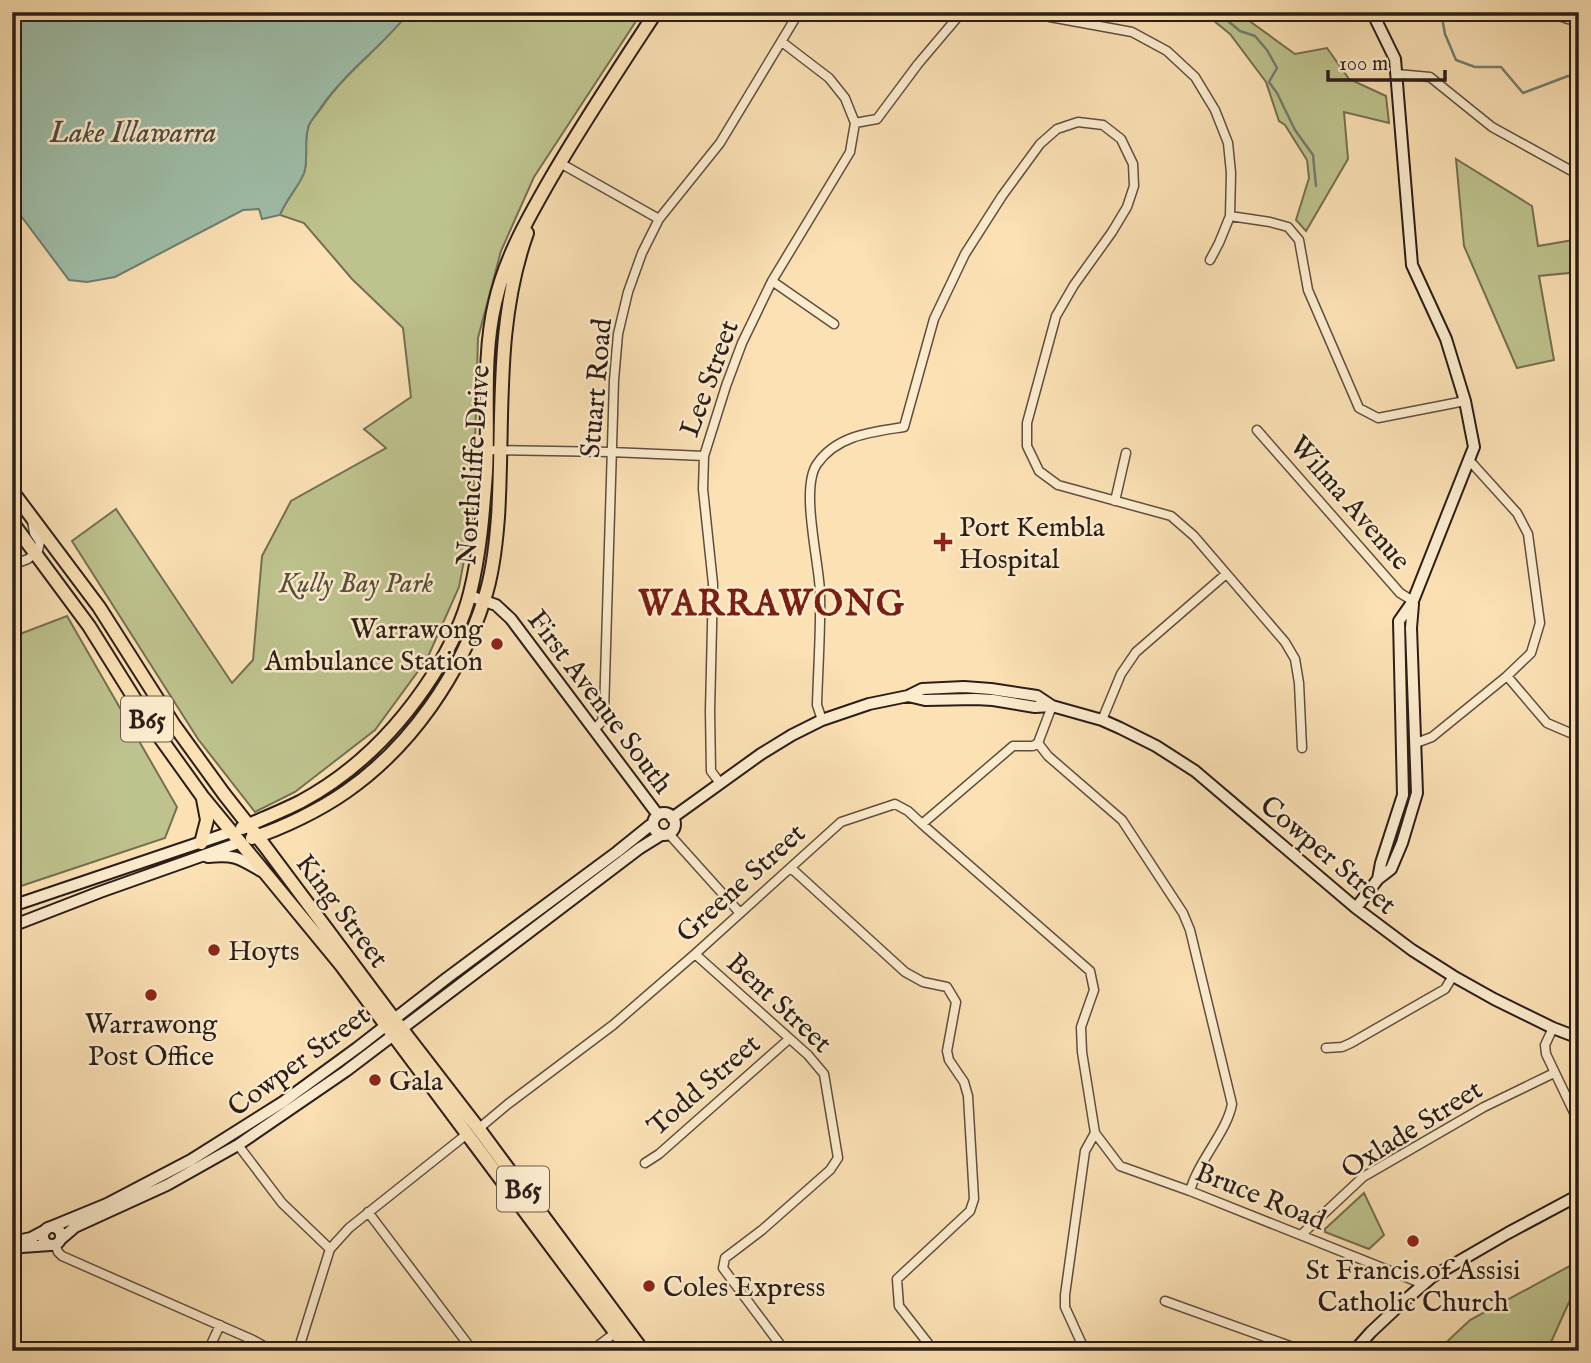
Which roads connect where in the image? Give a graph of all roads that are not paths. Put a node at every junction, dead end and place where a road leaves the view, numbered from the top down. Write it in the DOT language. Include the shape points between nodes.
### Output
graph roads {
  1 [pos="656,12"];
  2 [pos="799,12"];
  3 [pos="962,12"];
  4 [pos="1045,12"];
  5 [pos="1372,12"];
  6 [pos="1548,12"];
  7 [pos="1579,21"];
  8 [pos="782,42"];
  9 [pos="1397,74"];
  10 [pos="855,122"];
  11 [pos="560,163"];
  12 [pos="1579,175"];
  13 [pos="1230,216"];
  14 [pos="659,219"];
  15 [pos="1210,260"];
  16 [pos="772,281"];
  17 [pos="834,324"];
  18 [pos="1465,401"];
  19 [pos="1257,430"];
  20 [pos="486,450"];
  21 [pos="500,451"];
  22 [pos="611,452"];
  23 [pos="1126,453"];
  24 [pos="704,456"];
  25 [pos="1469,460"];
  26 [pos="12,491"];
  27 [pos="1115,501"];
  28 [pos="33,518"];
  29 [pos="12,522"];
  30 [pos="36,554"];
  31 [pos="12,565"];
  32 [pos="1226,574"];
  33 [pos="470,596"];
  34 [pos="484,600"];
  35 [pos="1413,601"];
  36 [pos="1507,676"];
  37 [pos="964,687"];
  38 [pos="908,696"];
  39 [pos="943,699"];
  40 [pos="993,700"];
  41 [pos="1052,706"];
  42 [pos="822,720"];
  43 [pos="1101,720"];
  44 [pos="594,730"];
  45 [pos="1579,735"];
  46 [pos="1038,743"];
  47 [pos="1416,743"];
  48 [pos="1302,748"];
  49 [pos="720,783"];
  50 [pos="202,796"];
  51 [pos="673,818"];
  52 [pos="655,819"];
  53 [pos="922,824"];
  54 [pos="248,825"];
  55 [pos="665,835"];
  56 [pos="258,836"];
  57 [pos="236,837"];
  58 [pos="201,843"];
  59 [pos="191,859"];
  60 [pos="791,868"];
  61 [pos="268,875"];
  62 [pos="1378,878"];
  63 [pos="12,906"];
  64 [pos="1356,908"];
  65 [pos="740,913"];
  66 [pos="12,926"];
  67 [pos="695,954"];
  68 [pos="1453,976"];
  69 [pos="394,1027"];
  70 [pos="1553,1028"];
  71 [pos="1579,1038"];
  72 [pos="789,1039"];
  73 [pos="1326,1048"];
  74 [pos="1554,1073"];
  75 [pos="1579,1123"];
  76 [pos="472,1131"];
  77 [pos="1095,1133"];
  78 [pos="238,1145"];
  79 [pos="645,1163"];
  80 [pos="1190,1191"];
  81 [pos="1579,1195"];
  82 [pos="368,1213"];
  83 [pos="48,1229"];
  84 [pos="1301,1236"];
  85 [pos="12,1242"];
  86 [pos="56,1243"];
  87 [pos="12,1250"];
  88 [pos="330,1250"];
  89 [pos="1423,1284"];
  90 [pos="1165,1301"];
  91 [pos="611,1308"];
  92 [pos="220,1325"];
  93 [pos="615,1333"];
  94 [pos="208,1351"];
  95 [pos="274,1351"];
  96 [pos="298,1351"];
  97 [pos="473,1351"];
  98 [pos="592,1351"];
  99 [pos="629,1351"];
  100 [pos="643,1351"];
  101 [pos="785,1351"];
  102 [pos="934,1351"];
  103 [pos="1085,1351"];
  104 [pos="1304,1351"];
  105 [pos="1354,1351"];
  1 -- 11 [label="main road, Northcliffe Drive"];
  2 -- 8 [label="street, Stuart Road"];
  3 -- 10 [label="street" via="877,119"];
  4 -- 13 [label="street" via="1050,17 1132,32 1167,51 1195,77 1228,143"];
  5 -- 9 [label="main road" via="1395,59"];
  6 -- 7 [label="street"];
  8 -- 10 [label="street" via="829,78 845,98"];
  8 -- 14 [label="street, Stuart Road" via="720,142"];
  9 -- 12 [label="street" via="1430,77 1492,127"];
  9 -- 18 [label="main road" via="1412,265 1446,340"];
  10 -- 16 [label="street, Lee Street" via="850,152"];
  11 -- 14 [label="street"];
  11 -- 20 [label="main road, Northcliffe Drive" via="520,233 495,303 488,341"];
  11 -- 21 [label="main road, Northcliffe Drive" via="526,235 513,282 504,336"];
  13 -- 15 [label="street"];
  13 -- 18 [label="street" via="1288,228 1299,240 1308,290 1359,408 1378,418"];
  14 -- 22 [label="street, Stuart Road" via="628,292 618,334"];
  16 -- 17 [label="street"];
  16 -- 24 [label="street, Lee Street" via="742,343"];
  18 -- 25 [label="main road" via="1474,447"];
  19 -- 35 [label="street, Wilma Avenue" via="1400,593"];
  20 -- 21 [label="street"];
  20 -- 33 [label="main road, Northcliffe Drive" via="482,533"];
  21 -- 22 [label="street"];
  21 -- 34 [label="main road, Northcliffe Drive" via="494,556"];
  22 -- 24 [label="street"];
  22 -- 44 [label="street, Stuart Road" via="604,712"];
  23 -- 27 [label="street"];
  24 -- 49 [label="street, Lee Street" via="713,584 711,772"];
  25 -- 35 [label="main road"];
  25 -- 36 [label="street" via="1517,513 1528,534 1541,623 1531,653"];
  26 -- 28 [label="main road, King Street / B65"];
  27 -- 32 [label="street" via="1171,516 1195,536"];
  27 -- 42 [label="street" via="1058,485 1039,471 1027,446 1027,423 1056,316 1112,232 1134,186 1133,164 1121,139 1103,125 1078,122 1057,128 1040,144 965,254 934,319 904,427 847,439 815,466 809,495 820,591 817,705"];
  28 -- 30 [label="street" via="40,542"];
  28 -- 54 [label="main road, King Street / B65"];
  29 -- 30 [label="main road, King Street / B65"];
  30 -- 31 [label="street"];
  30 -- 50 [label="main road, King Street / B65"];
  32 -- 43 [label="street" via="1136,652"];
  32 -- 48 [label="street" via="1295,659"];
  33 -- 34 [label="main road, First Avenue South"];
  33 -- 54 [label="main road, Northcliffe Drive" via="442,660 386,737 319,791"];
  34 -- 44 [label="main road, First Avenue South" via="511,619"];
  34 -- 56 [label="main road, Northcliffe Drive" via="462,655 440,693 389,757 333,801"];
  35 -- 47 [label="main road"];
  35 -- 62 [label="main road" via="1399,621 1404,795"];
  36 -- 45 [label="street" via="1547,723"];
  36 -- 47 [label="street" via="1432,737"];
  37 -- 38 [label="main road, Cowper Street" via="922,689"];
  37 -- 39 [label="main road"];
  37 -- 40 [label="main road"];
  37 -- 41 [label="main road, Cowper Street" via="1037,696"];
  38 -- 39 [label="main road, Cowper Street"];
  38 -- 42 [label="main road, Cowper Street"];
  39 -- 40 [label="main road, Cowper Street"];
  40 -- 41 [label="main road, Cowper Street"];
  41 -- 43 [label="main road, Cowper Street"];
  41 -- 46 [label="street"];
  42 -- 49 [label="main road, Cowper Street"];
  43 -- 64 [label="main road, Cowper Street" via="1195,771"];
  44 -- 52 [label="main road, First Avenue South"];
  46 -- 53 [label="street" via="1013,746"];
  46 -- 80 [label="street" via="1122,820 1190,930 1232,1104"];
  47 -- 62 [label="main road" via="1417,793 1391,869"];
  49 -- 51 [label="main road, Cowper Street"];
  50 -- 57 [label="main road, King Street / B65"];
  50 -- 58 [label="main road" via="207,820"];
  51 -- 52 [label="main road" via="667,814"];
  51 -- 55 [label="main road" via="674,829"];
  52 -- 55 [label="main road" via="656,832"];
  52 -- 69 [label="main road, Cowper Street"];
  53 -- 60 [label="street, Greene Street" via="895,804 841,822"];
  53 -- 77 [label="street" via="1090,971 1094,990 1081,1027"];
  54 -- 56 [label="main road, King Street / B65"];
  54 -- 57 [label="main road, Northcliffe Drive"];
  55 -- 65 [label="street, First Avenue South"];
  55 -- 69 [label="main road, Cowper Street" via="639,848"];
  56 -- 57 [label="main road, Northcliffe Drive"];
  56 -- 69 [label="main road, King Street / B65"];
  57 -- 58 [label="main road, Northcliffe Drive"];
  57 -- 59 [label="main road, Northcliffe Drive"];
  57 -- 61 [label="main road, King Street / B65"];
  58 -- 63 [label="main road, Northcliffe Drive"];
  59 -- 61 [label="main road" via="235,857"];
  59 -- 66 [label="main road, Northcliffe Drive"];
  60 -- 65 [label="street, Greene Street"];
  60 -- 102 [label="street" via="905,972 947,987 956,1002 947,1051 968,1096 974,1199 970,1211 897,1279 899,1306"];
  61 -- 69 [label="main road, King Street / B65"];
  62 -- 64 [label="main road"];
  64 -- 68 [label="main road, Cowper Street"];
  65 -- 67 [label="street, Greene Street"];
  67 -- 72 [label="street, Bent Street"];
  67 -- 76 [label="street, Greene Street" via="613,1025"];
  68 -- 70 [label="main road, Cowper Street"];
  68 -- 73 [label="street" via="1445,989 1363,1036 1342,1047"];
  69 -- 76 [label="main road, King Street / B65"];
  69 -- 78 [label="main road, Cowper Street" via="312,1095"];
  69 -- 83 [label="main road, Cowper Street" via="209,1150"];
  70 -- 71 [label="main road, Cowper Street"];
  70 -- 74 [label="street" via="1545,1050"];
  72 -- 79 [label="street, Todd Street"];
  72 -- 101 [label="street, Bent Street" via="824,1074 838,1158 762,1230 724,1258 723,1268"];
  74 -- 75 [label="street"];
  74 -- 84 [label="street, Oxlade Street" via="1484,1107 1363,1177"];
  76 -- 82 [label="street, Greene Street"];
  76 -- 91 [label="main road, King Street / B65"];
  76 -- 93 [label="main road, King Street / B65" via="485,1158"];
  77 -- 80 [label="street, Bruce Road" via="1120,1166"];
  77 -- 103 [label="street" via="1086,1151 1065,1295 1065,1307"];
  78 -- 86 [label="main road, Cowper Street" via="167,1185 75,1227"];
  78 -- 88 [label="street" via="282,1203"];
  80 -- 84 [label="street, Bruce Road"];
  81 -- 89 [label="main road"];
  82 -- 88 [label="street, Greene Street"];
  82 -- 97 [label="street"];
  83 -- 85 [label="main road, Cowper Street"];
  83 -- 86 [label="main road" via="60,1231"];
  84 -- 89 [label="street, Bruce Road"];
  86 -- 87 [label="main road, Cowper Street"];
  86 -- 92 [label="street" via="62,1256"];
  88 -- 96 [label="street"];
  89 -- 105 [label="main road"];
  90 -- 104 [label="street"];
  91 -- 93 [label="street"];
  91 -- 100 [label="main road, King Street / B65"];
  92 -- 94 [label="street"];
  92 -- 95 [label="street"];
  93 -- 98 [label="street"];
  93 -- 99 [label="main road, King Street / B65"];
}
